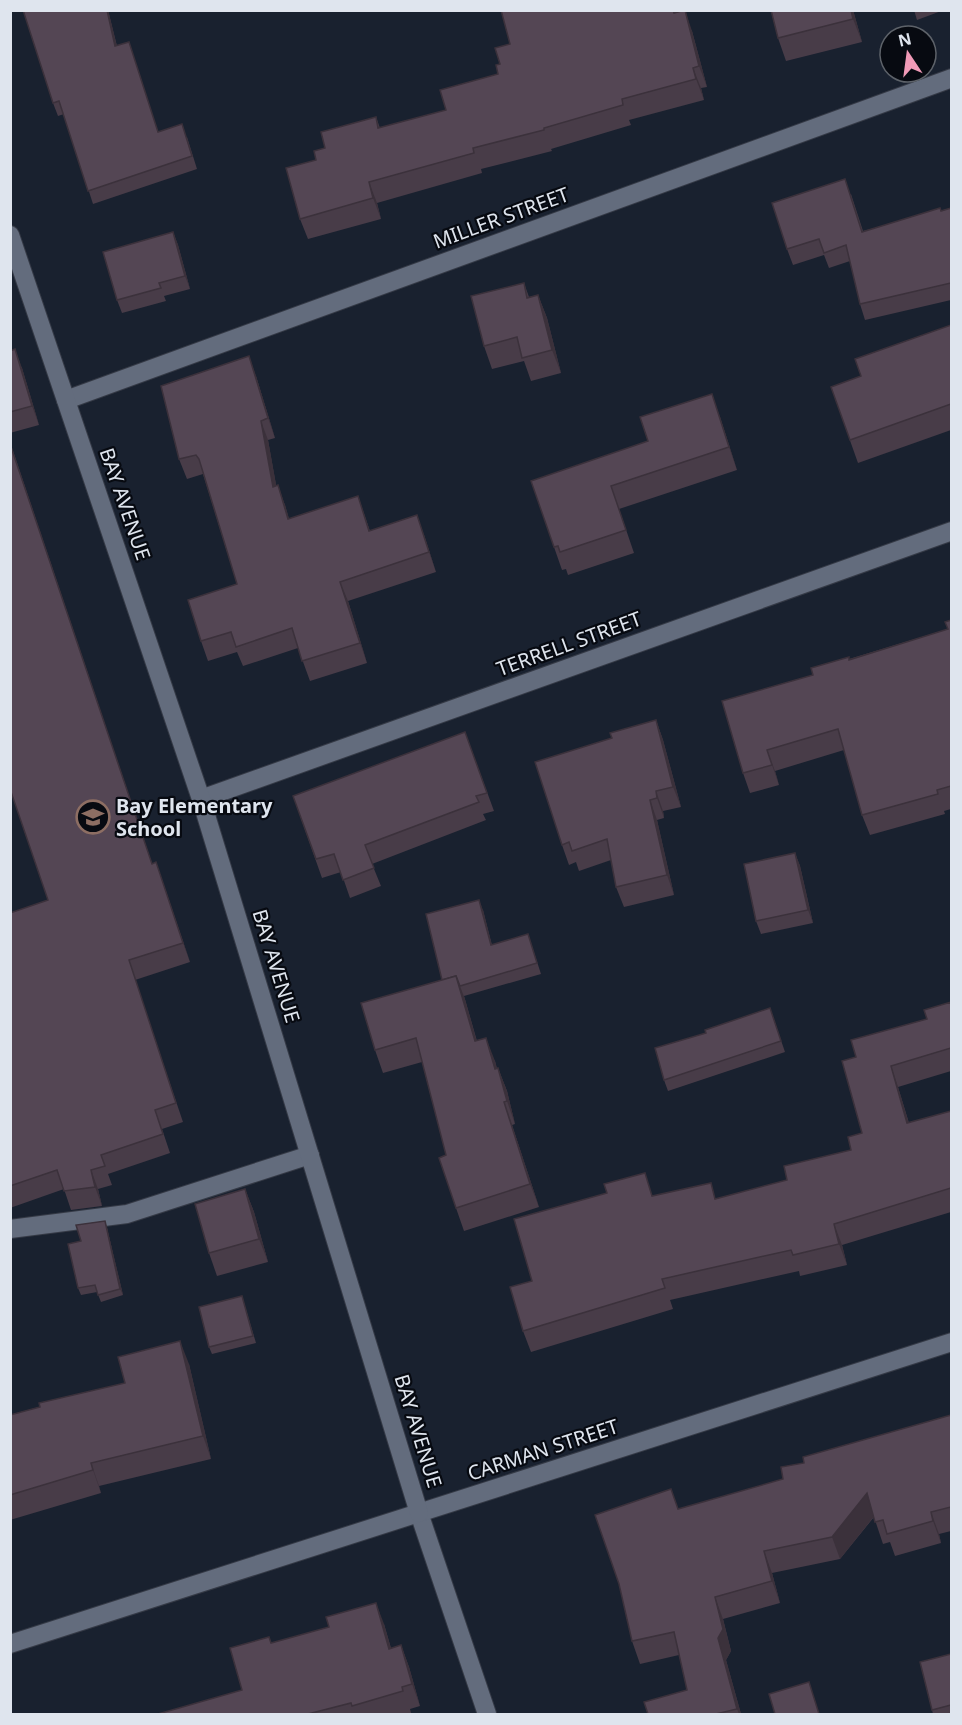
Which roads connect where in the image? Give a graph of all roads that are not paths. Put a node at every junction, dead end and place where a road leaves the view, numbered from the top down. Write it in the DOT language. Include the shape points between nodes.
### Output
graph roads {
  1 [pos="951,78"];
  2 [pos="10,235"];
  3 [pos="66,400"];
  4 [pos="951,531"];
  5 [pos="201,799"];
  6 [pos="310,1155"];
  7 [pos="10,1229"];
  8 [pos="951,1342"];
  9 [pos="420,1513"];
  10 [pos="10,1644"];
  11 [pos="487,1714"];
  1 -- 3 [label="street, MILLER STREET"];
  2 -- 3 [label="street, BAY AVENUE"];
  3 -- 5 [label="street, BAY AVENUE"];
  4 -- 5 [label="street, TERRELL STREET"];
  5 -- 6 [label="street, BAY AVENUE"];
  6 -- 7 [label="street" via="126,1214"];
  6 -- 9 [label="street, BAY AVENUE"];
  8 -- 9 [label="street, CARMAN STREET"];
  9 -- 10 [label="street, CARMAN STREET"];
  9 -- 11 [label="street, BAY AVENUE"];
}
